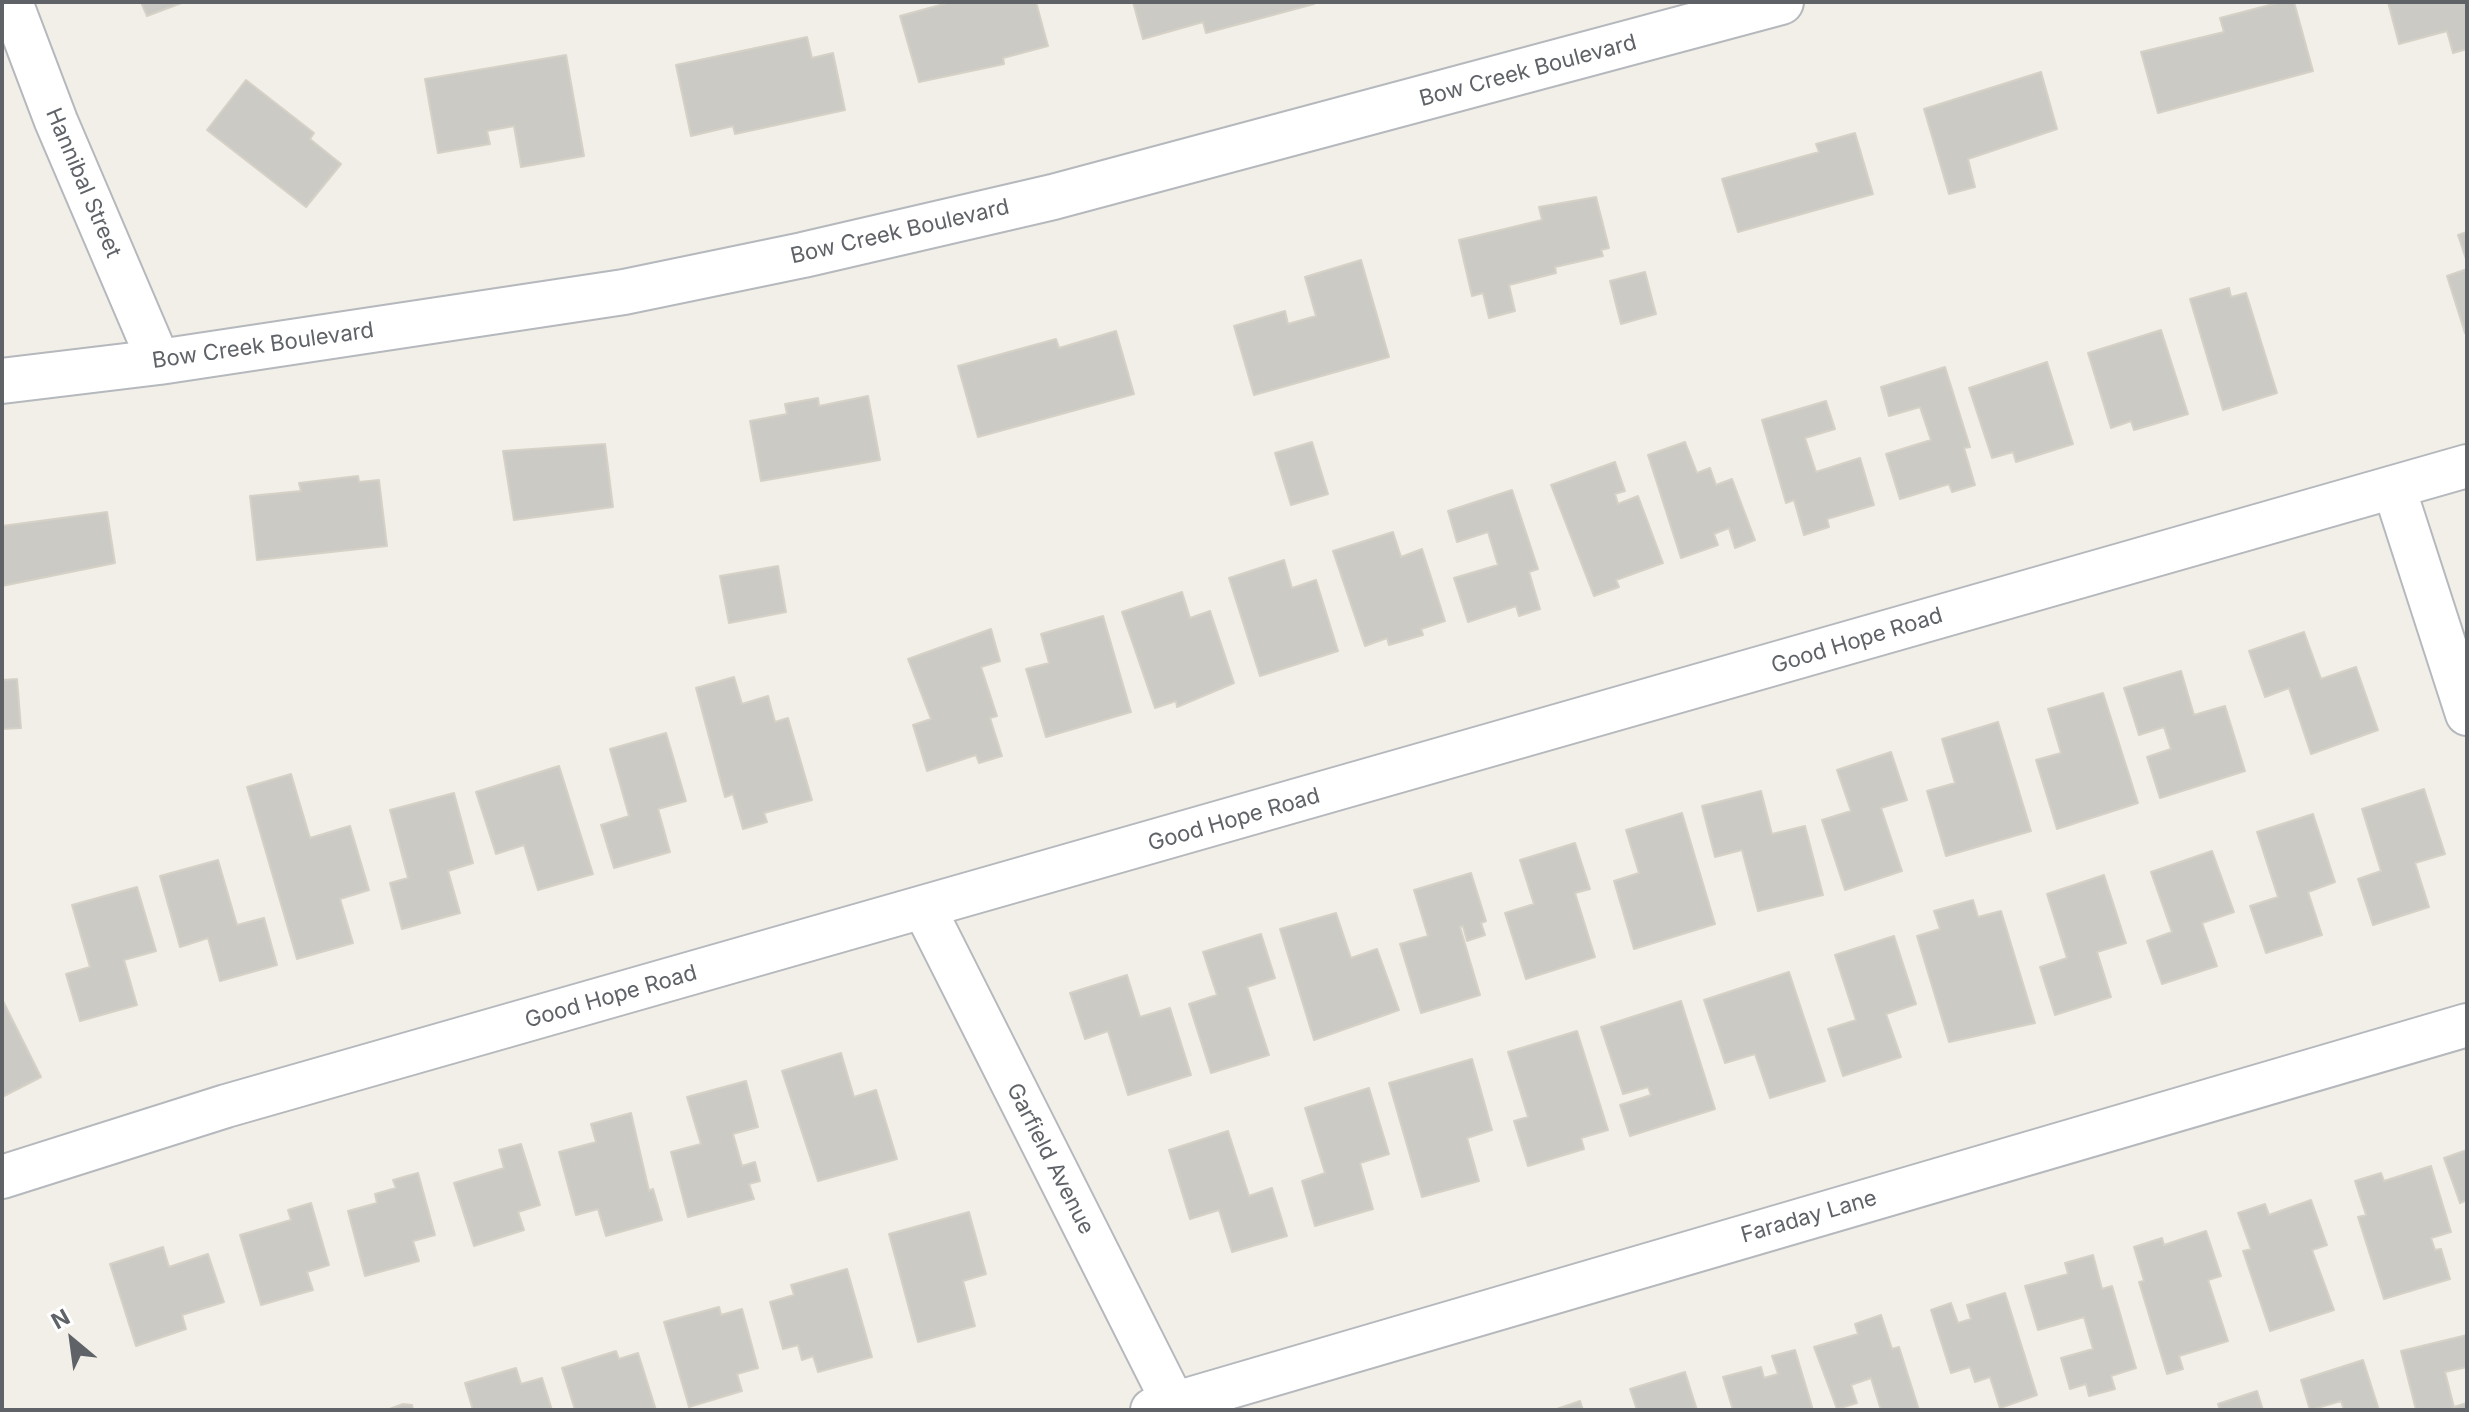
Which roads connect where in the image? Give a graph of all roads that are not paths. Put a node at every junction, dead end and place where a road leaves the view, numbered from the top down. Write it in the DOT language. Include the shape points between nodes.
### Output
graph roads {
  1 [pos="11,2"];
  2 [pos="1781,2"];
  3 [pos="159,362"];
  4 [pos="2,381"];
  5 [pos="2467,466"];
  6 [pos="2394,488"];
  7 [pos="2467,714"];
  8 [pos="924,908"];
  9 [pos="2467,1025"];
  10 [pos="2,1177"];
  11 [pos="1167,1408"];
  1 -- 3 [label="street, Hannibal Street"];
  2 -- 3 [label="street, Bow Creek Boulevard" via="1053,197 803,255 624,292"];
  3 -- 4 [label="street, Bow Creek Boulevard"];
  5 -- 6 [label="street, Good Hope Road"];
  6 -- 7 [label="street"];
  6 -- 8 [label="street, Good Hope Road"];
  8 -- 10 [label="street, Good Hope Road" via="226,1106"];
  8 -- 11 [label="street, Garfield Avenue"];
  9 -- 11 [label="street, Faraday Lane"];
}
